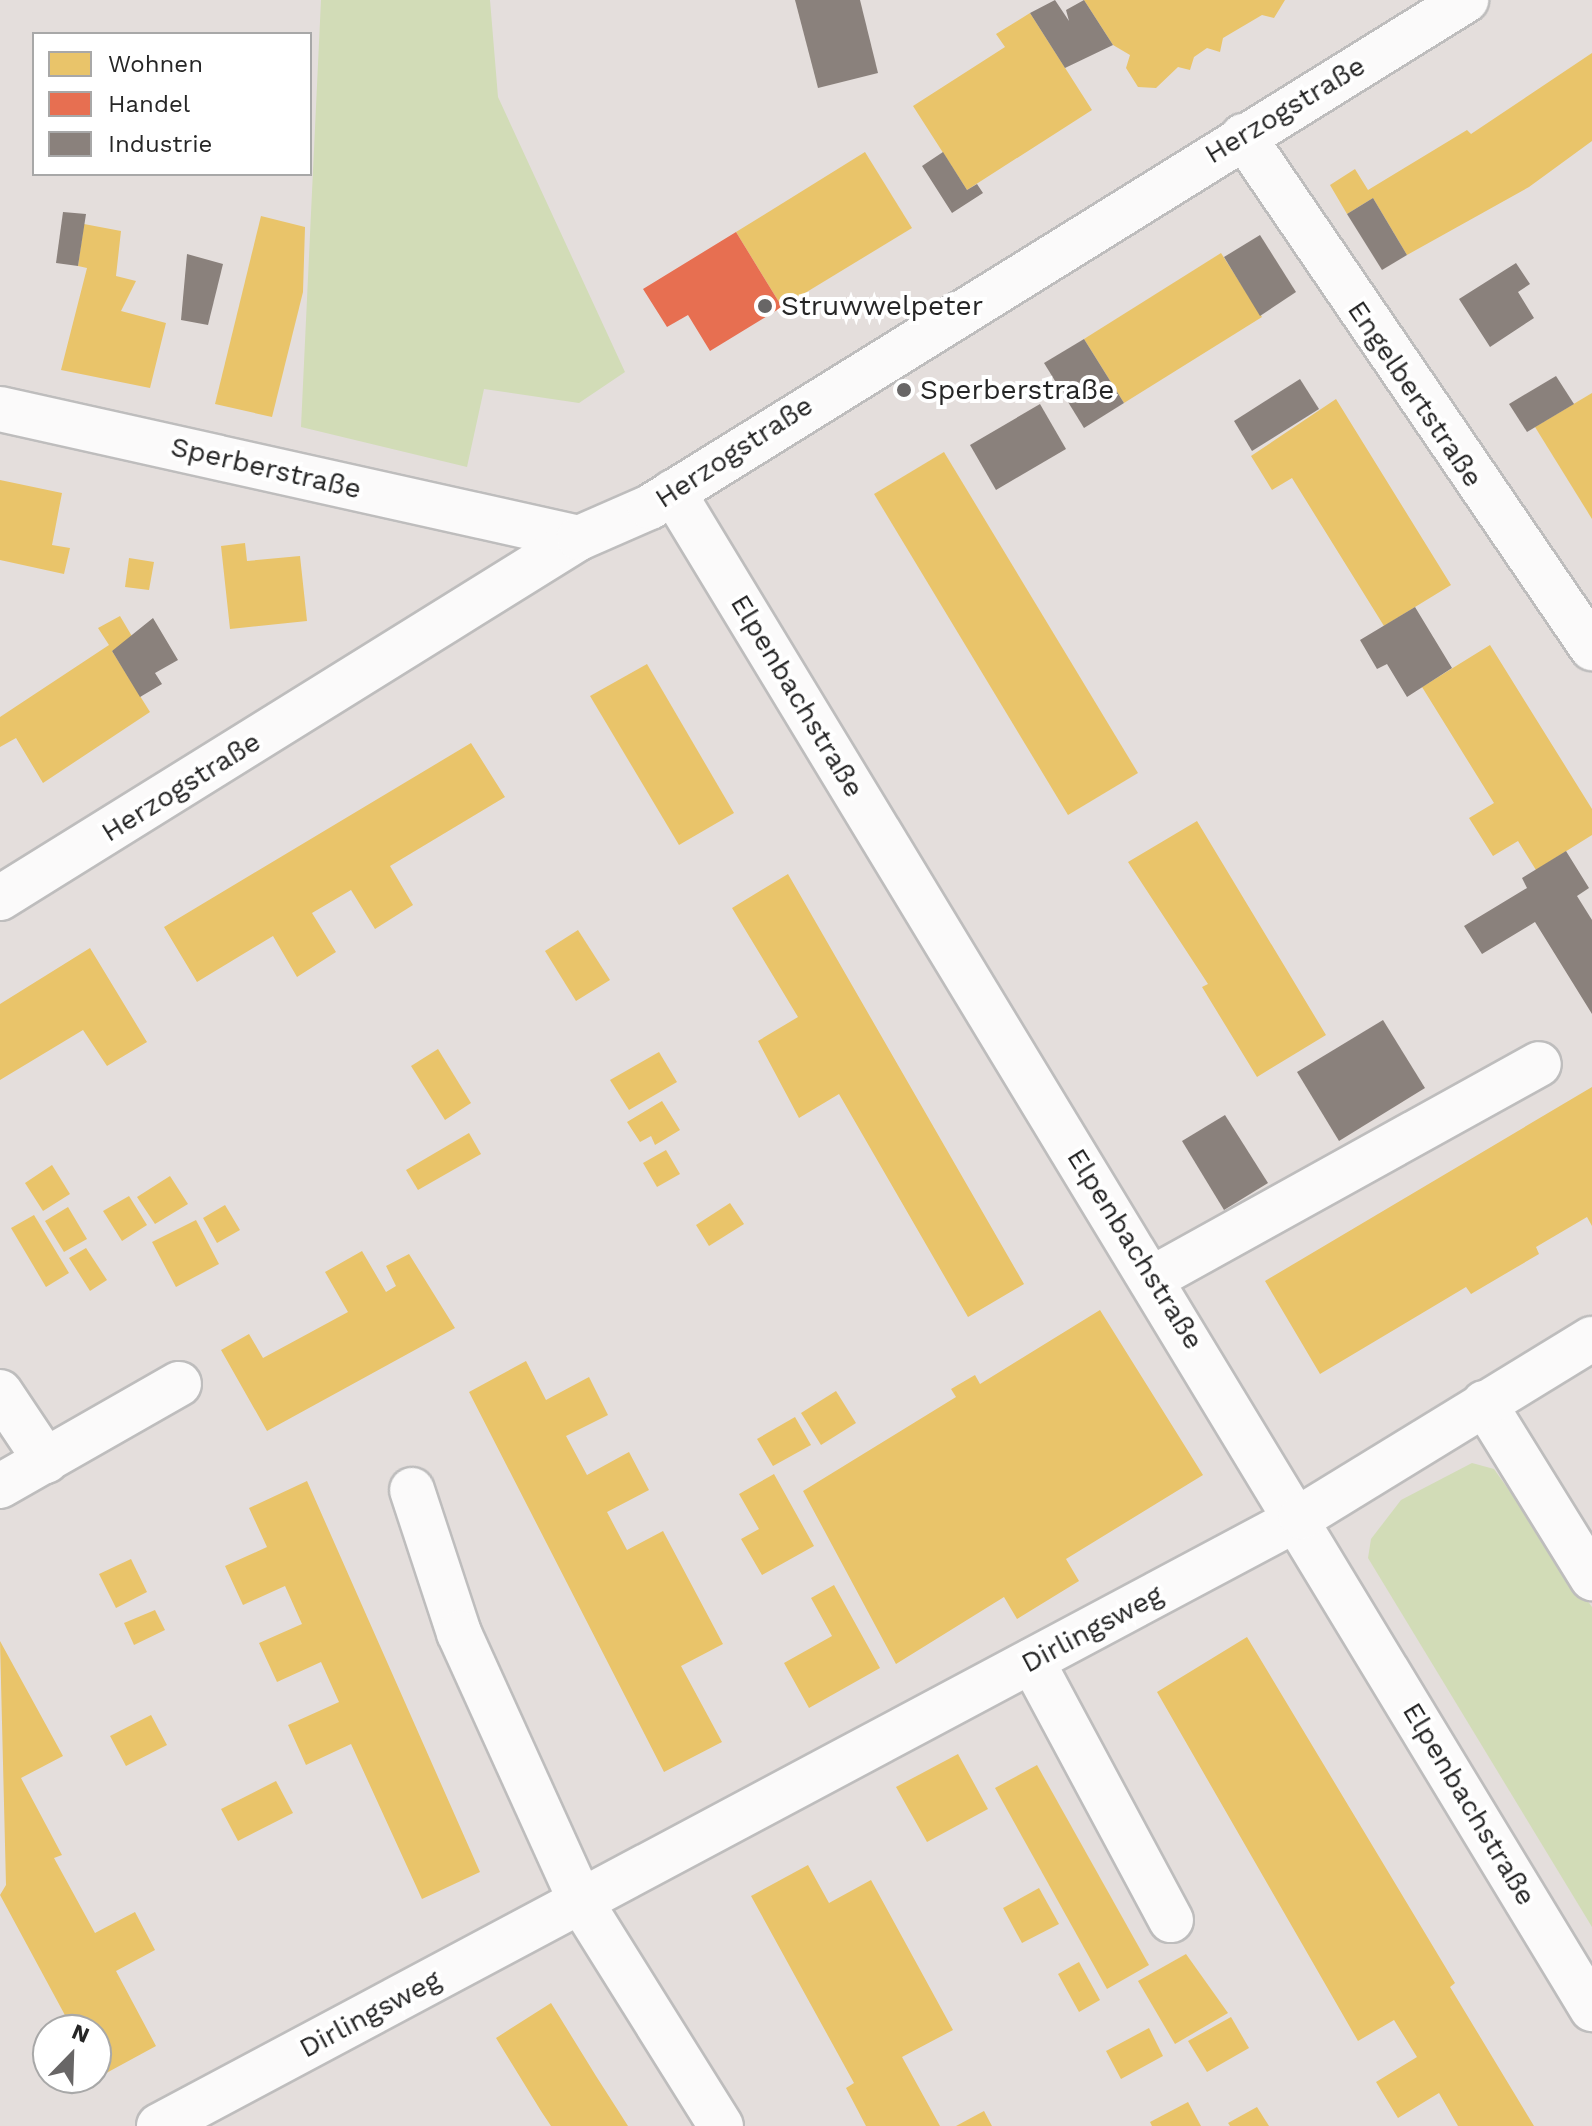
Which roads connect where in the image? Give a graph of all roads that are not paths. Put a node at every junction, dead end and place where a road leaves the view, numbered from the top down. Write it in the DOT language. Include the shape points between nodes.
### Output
graph roads {
  1 [pos="1466,0"];
  2 [pos="1243,136"];
  3 [pos="0,409"];
  4 [pos="673,492"];
  5 [pos="579,538"];
  6 [pos="1592,648"];
  7 [pos="0,898"];
  8 [pos="1539,1064"];
  9 [pos="1153,1278"];
  10 [pos="1592,1339"];
  11 [pos="179,1384"];
  12 [pos="0,1392"];
  13 [pos="1484,1403"];
  14 [pos="46,1461"];
  15 [pos="0,1486"];
  16 [pos="412,1490"];
  17 [pos="1301,1517"];
  18 [pos="1592,1578"];
  19 [pos="1032,1661"];
  20 [pos="581,1902"];
  21 [pos="1171,1920"];
  22 [pos="1592,2009"];
  23 [pos="159,2126"];
  24 [pos="721,2126"];
  1 -- 2 [label="street, Herzogstraße"];
  2 -- 4 [label="street, Herzogstraße"];
  2 -- 6 [label="street, Engelbertstraße"];
  3 -- 5 [label="street, Sperberstraße"];
  4 -- 5 [label="street, Herzogstraße"];
  4 -- 9 [label="street, Elpenbachstraße"];
  5 -- 7 [label="street, Herzogstraße"];
  8 -- 9 [label="street"];
  9 -- 17 [label="street, Elpenbachstraße"];
  10 -- 13 [label="street, Dirlingsweg"];
  11 -- 14 [label="street"];
  12 -- 14 [label="street"];
  13 -- 17 [label="street, Dirlingsweg"];
  13 -- 18 [label="street"];
  14 -- 15 [label="street"];
  16 -- 20 [label="street" via="459,1633"];
  17 -- 19 [label="street, Dirlingsweg"];
  17 -- 22 [label="street, Elpenbachstraße"];
  19 -- 20 [label="street, Dirlingsweg"];
  19 -- 21 [label="street"];
  20 -- 23 [label="street, Dirlingsweg"];
  20 -- 24 [label="street"];
}
